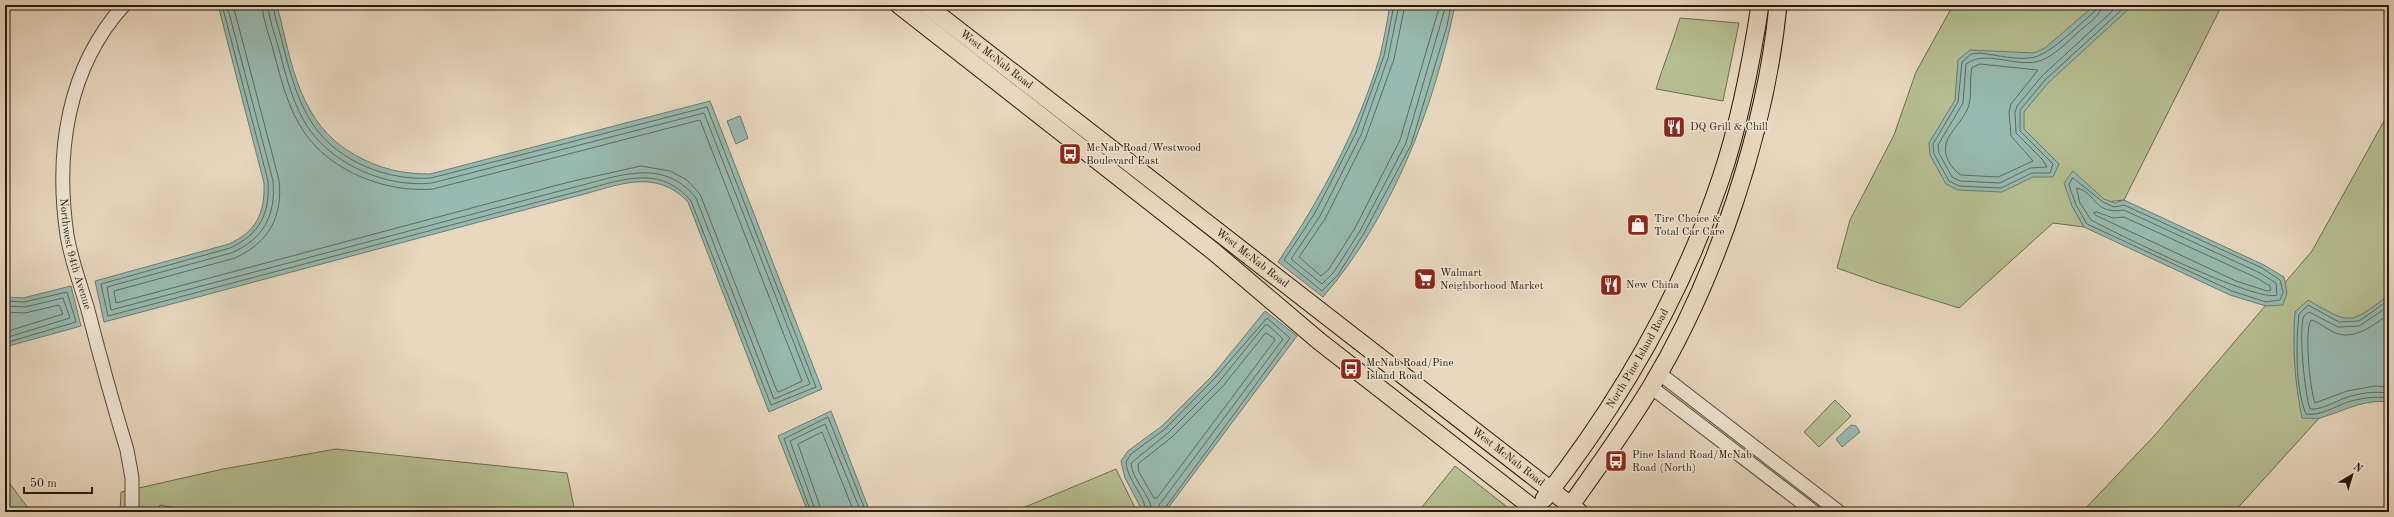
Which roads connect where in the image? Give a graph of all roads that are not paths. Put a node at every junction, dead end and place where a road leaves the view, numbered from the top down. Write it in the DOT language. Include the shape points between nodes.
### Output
graph roads {
  1 [pos="124,5"];
  2 [pos="899,5"];
  3 [pos="926,5"];
  4 [pos="1760,5"];
  5 [pos="1778,5"];
  6 [pos="1655,380"];
  7 [pos="1720,420"];
  8 [pos="1711,432"];
  9 [pos="1767,457"];
  10 [pos="1758,468"];
  11 [pos="1551,490"];
  12 [pos="1572,510"];
  13 [pos="1536,511"];
  14 [pos="132,512"];
  15 [pos="1814,512"];
  16 [pos="1839,512"];
  1 -- 14 [label="street, Northwest 94th Avenue" via="95,44 79,76 64,139 62,178 67,236 127,450 132,478"];
  2 -- 13 [label="main road, West McNab Road" via="1189,232 1319,341"];
  3 -- 11 [label="main road, West McNab Road"];
  4 -- 11 [label="main road, North Pine Island Road" via="1743,101 1722,178 1702,228 1643,354 1599,424"];
  5 -- 6 [label="main road, North Pine Island Road" via="1755,129 1737,192 1699,291"];
  6 -- 7 [label="street"];
  6 -- 8 [label="street"];
  6 -- 12 [label="main road, North Pine Island Road"];
  7 -- 8 [label="street"];
  7 -- 9 [label="street"];
  8 -- 10 [label="street"];
  9 -- 10 [label="street"];
  9 -- 16 [label="street"];
  10 -- 15 [label="street"];
  11 -- 12 [label="main road, West McNab Road"];
  11 -- 13 [label="main road, North Pine Island Road"];
}
